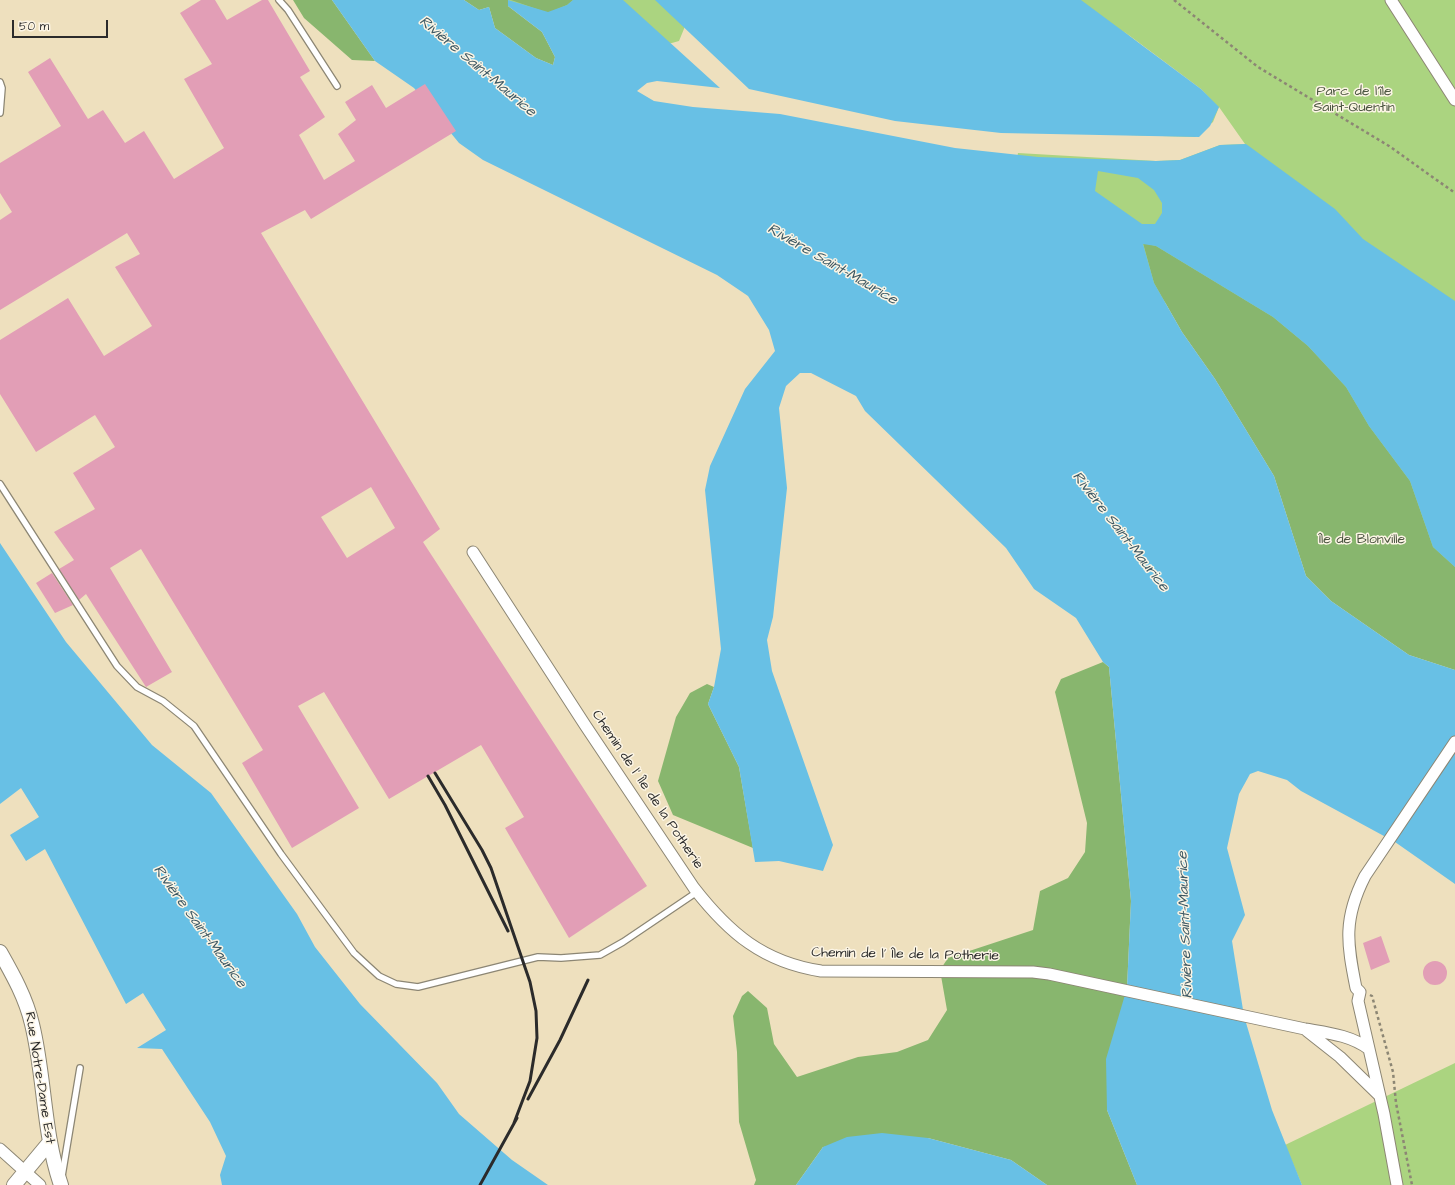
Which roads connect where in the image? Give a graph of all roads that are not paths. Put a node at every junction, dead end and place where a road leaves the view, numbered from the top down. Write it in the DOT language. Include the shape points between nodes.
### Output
graph roads {
  1 [pos="279,0"];
  2 [pos="1391,0"];
  3 [pos="0,82"];
  4 [pos="337,86"];
  5 [pos="1455,100"];
  6 [pos="0,114"];
  7 [pos="0,484"];
  8 [pos="473,552"];
  9 [pos="1455,742"];
  10 [pos="697,892"];
  11 [pos="0,952"];
  12 [pos="1302,1028"];
  13 [pos="1369,1049"];
  14 [pos="80,1068"];
  15 [pos="1379,1095"];
  16 [pos="49,1143"];
  17 [pos="0,1149"];
  18 [pos="25,1171"];
  19 [pos="60,1182"];
  20 [pos="14,1185"];
  21 [pos="40,1185"];
  22 [pos="1397,1185"];
  1 -- 4 [label="lane"];
  2 -- 5 [label="street"];
  3 -- 6 [label="lane"];
  7 -- 10 [label="lane" via="117,666 137,687 163,701 194,726 290,867 354,953 379,976 396,984 418,987 538,958 600,955"];
  8 -- 10 [label="street, Chemin de l' Île de la Potherie"];
  9 -- 13 [label="street" via="1380,852 1358,889 1350,916 1349,952 1356,988 1360,992 1358,1001"];
  10 -- 12 [label="street, Chemin de l' Île de la Potherie" via="715,913 748,943 783,962 802,968 836,972 1033,972 1066,976"];
  11 -- 16 [label="street, Rue Notre-Dame Est" via="23,995 32,1024"];
  12 -- 13 [label="street, Chemin de l' Île de la Potherie" via="1353,1039"];
  12 -- 15 [label="street" via="1340,1057"];
  13 -- 15 [label="street"];
  14 -- 19 [label="lane"];
  15 -- 22 [label="street"];
  16 -- 18 [label="street"];
  16 -- 19 [label="street, Rue Notre-Dame Est"];
  17 -- 18 [label="street"];
  18 -- 20 [label="street"];
  18 -- 21 [label="street"];
}
